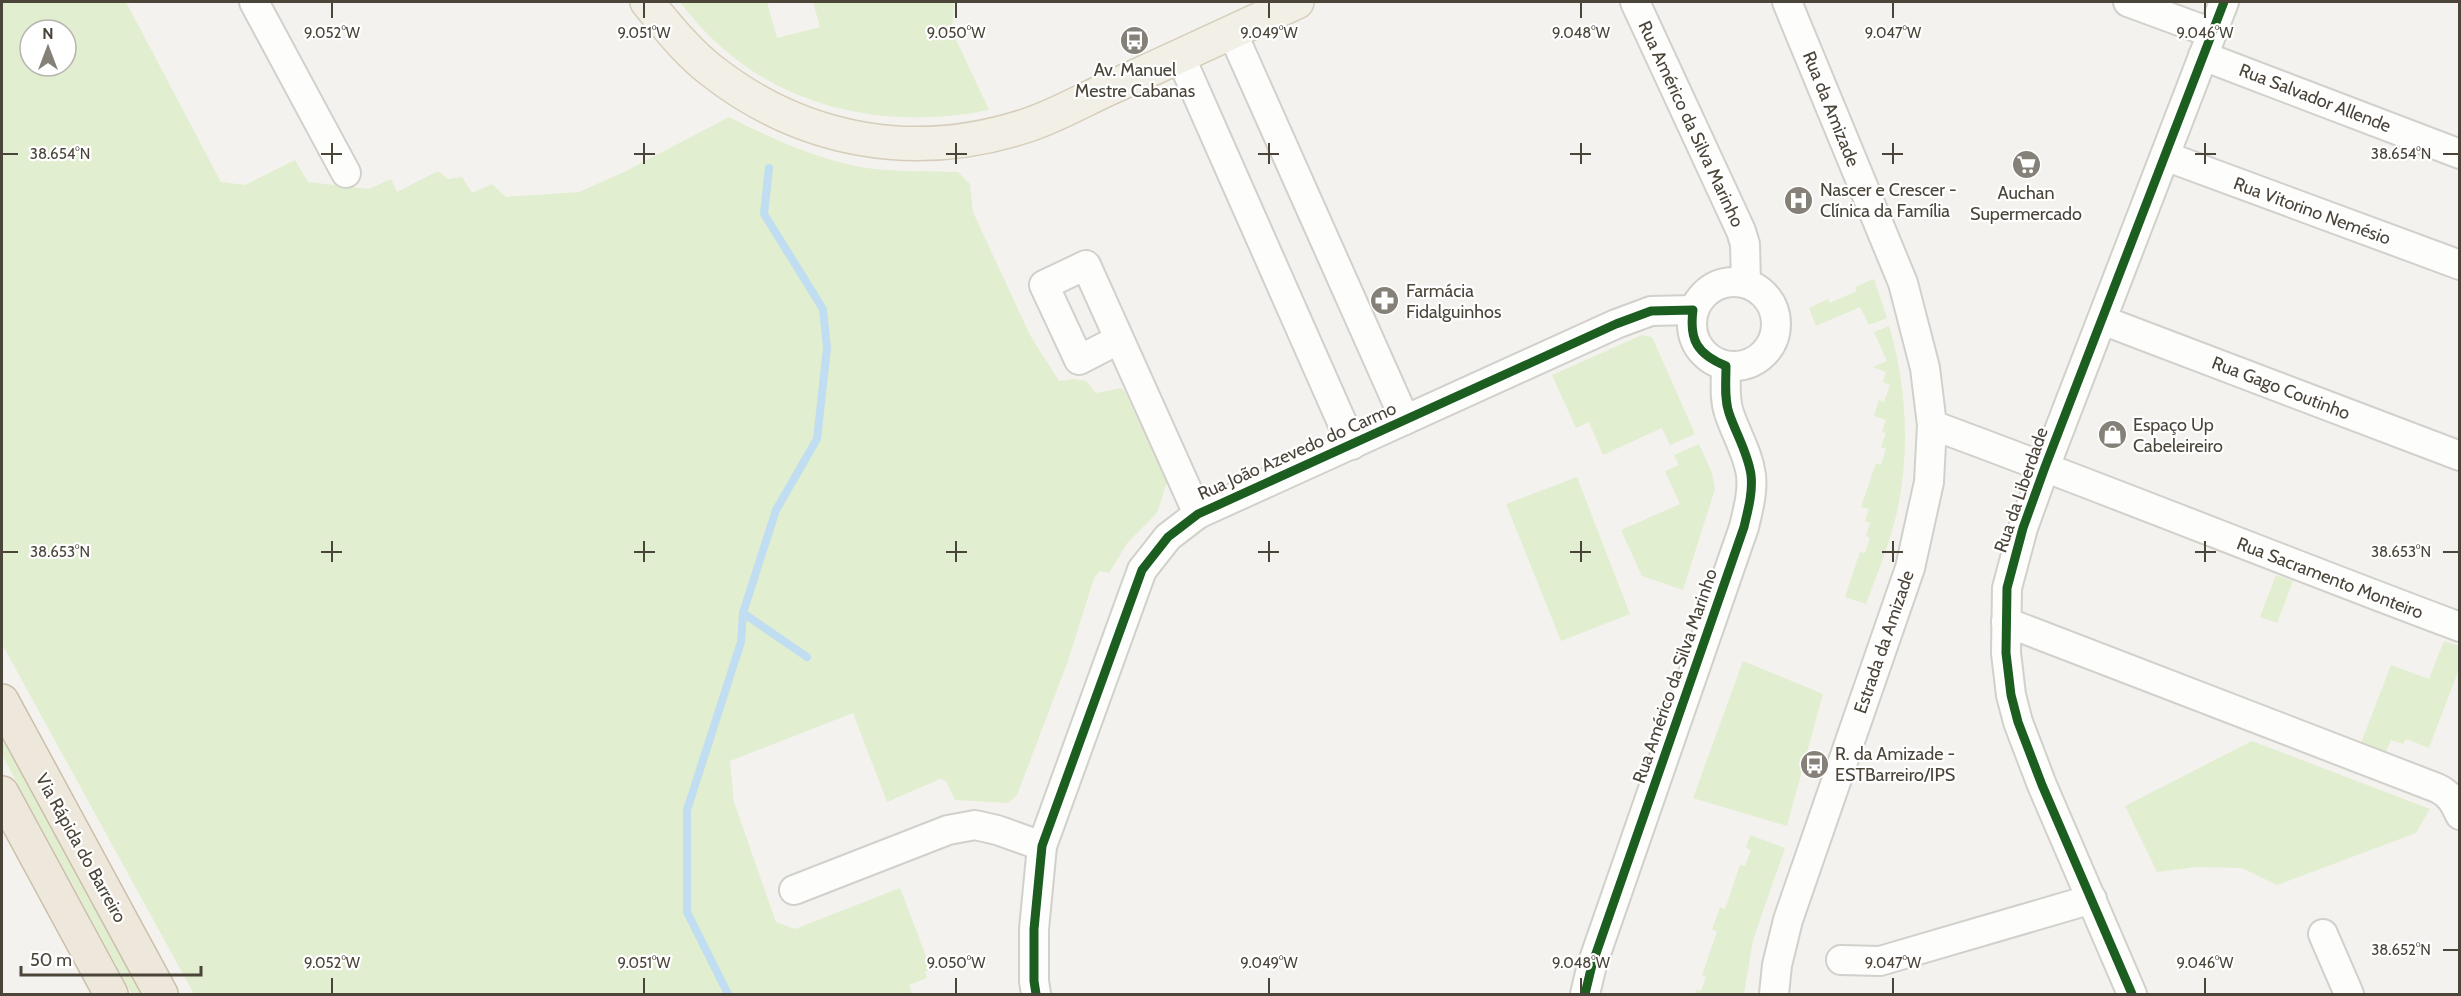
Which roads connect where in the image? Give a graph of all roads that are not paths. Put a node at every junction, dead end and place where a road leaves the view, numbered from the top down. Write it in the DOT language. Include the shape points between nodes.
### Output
graph roads {
  1 [pos="254,2"];
  2 [pos="647,2"];
  3 [pos="1298,2"];
  4 [pos="1635,2"];
  5 [pos="1787,2"];
  6 [pos="2128,2"];
  7 [pos="2224,2"];
  8 [pos="1232,32"];
  9 [pos="2208,44"];
  10 [pos="1180,56"];
  11 [pos="2460,154"];
  12 [pos="2165,156"];
  13 [pos="346,174"];
  14 [pos="2460,265"];
  15 [pos="1746,283"];
  16 [pos="1903,283"];
  17 [pos="1694,310"];
  18 [pos="2102,320"];
  19 [pos="1118,340"];
  20 [pos="1726,366"];
  21 [pos="1405,420"];
  22 [pos="1932,425"];
  23 [pos="1352,445"];
  24 [pos="2460,456"];
  25 [pos="2045,466"];
  26 [pos="1198,514"];
  27 [pos="2006,622"];
  28 [pos="2460,627"];
  29 [pos="2,701"];
  30 [pos="2,793"];
  31 [pos="2460,815"];
  32 [pos="1042,846"];
  33 [pos="794,890"];
  34 [pos="2092,899"];
  35 [pos="2323,934"];
  36 [pos="1841,960"];
  37 [pos="111,994"];
  38 [pos="162,994"];
  39 [pos="1036,994"];
  40 [pos="1585,994"];
  41 [pos="1774,994"];
  42 [pos="2132,994"];
  43 [pos="2349,994"];
  1 -- 13 [label="street"];
  2 -- 10 [label="main road" via="703,63 749,98 823,131 879,142 951,142 1027,126"];
  3 -- 8 [label="main road"];
  4 -- 15 [label="street, Rua Américo da Silva Marinho" via="1741,231"];
  5 -- 16 [label="street, Rua da Amizade"];
  6 -- 9 [label="street, Rua Salvador Allende"];
  7 -- 9 [label="street, Rua da Liberdade"];
  8 -- 10 [label="main road"];
  8 -- 21 [label="street"];
  9 -- 11 [label="street, Rua Salvador Allende"];
  9 -- 12 [label="street, Rua da Liberdade"];
  10 -- 23 [label="street"];
  12 -- 14 [label="street, Rua Vitorino Nemésio"];
  12 -- 18 [label="street, Rua da Liberdade"];
  15 -- 17 [label="street" via="1729,281 1714,286"];
  15 -- 20 [label="street" via="1762,291 1773,306 1776,324 1772,342 1761,357 1745,365"];
  16 -- 22 [label="street, Estrada da Amizade" via="1925,368"];
  17 -- 20 [label="street" via="1691,328 1697,345 1709,359"];
  17 -- 21 [label="street, Rua João Azevedo do Carmo" via="1651,311 1630,318"];
  18 -- 24 [label="street, Rua Gago Coutinho"];
  18 -- 25 [label="street, Rua da Liberdade"];
  19 -- 26 [label="street"];
  20 -- 40 [label="street, Rua Américo da Silva Marinho" via="1729,414 1748,457 1752,478 1744,527"];
  21 -- 23 [label="street, Rua João Azevedo do Carmo"];
  22 -- 25 [label="street, Rua Sacramento Monteiro"];
  22 -- 41 [label="street, Estrada da Amizade" via="1929,482 1910,568 1788,920"];
  23 -- 26 [label="street, Rua João Azevedo do Carmo"];
  25 -- 27 [label="street, Rua da Liberdade" via="2007,588"];
  25 -- 28 [label="street, Rua Sacramento Monteiro"];
  26 -- 32 [label="street, Rua João Azevedo do Carmo" via="1168,537 1142,570"];
  27 -- 31 [label="street" via="2437,788 2447,793"];
  27 -- 34 [label="street, Rua da Liberdade" via="2007,672 2018,722"];
  29 -- 38 [label="highway, Via Rápida do Barreiro"];
  30 -- 37 [label="highway"];
  32 -- 33 [label="street" via="975,825 948,830"];
  32 -- 39 [label="street, Rua João Azevedo do Carmo" via="1034,929"];
  34 -- 36 [label="street" via="1880,961"];
  34 -- 42 [label="street, Rua da Liberdade"];
  35 -- 43 [label="street"];
}
